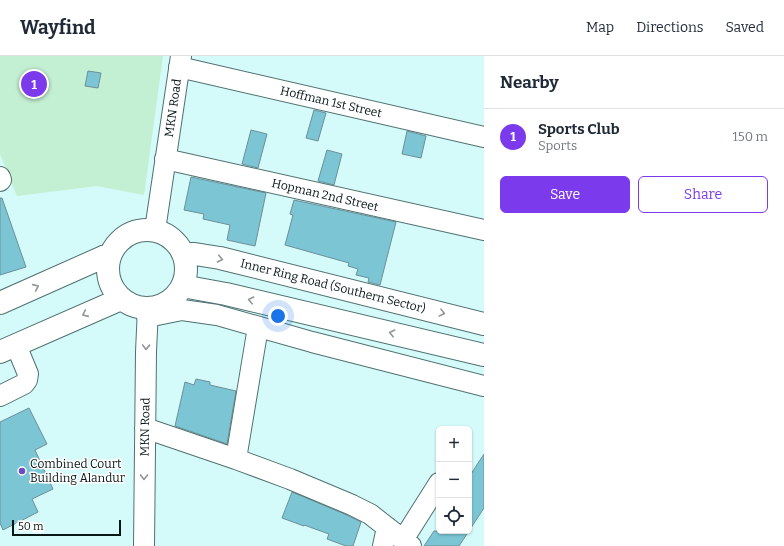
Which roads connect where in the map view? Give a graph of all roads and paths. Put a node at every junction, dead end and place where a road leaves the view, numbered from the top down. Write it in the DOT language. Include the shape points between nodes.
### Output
graph roads {
  1 [pos="180,61"];
  2 [pos="484,137"];
  3 [pos="165,159"];
  4 [pos="0,177"];
  5 [pos="0,180"];
  6 [pos="155,230"];
  7 [pos="484,230"];
  8 [pos="182,252"];
  9 [pos="110,254"];
  10 [pos="182,286"];
  11 [pos="121,298"];
  12 [pos="0,303"];
  13 [pos="147,312"];
  14 [pos="484,324"];
  15 [pos="258,326"];
  16 [pos="8,348"];
  17 [pos="484,355"];
  18 [pos="484,386"];
  19 [pos="0,396"];
  20 [pos="145,428"];
  21 [pos="236,459"];
  22 [pos="436,489"];
  23 [pos="385,537"];
  24 [pos="407,543"];
  25 [pos="144,546"];
  1 -- 2 [label="street, Hoffman 1st Street"];
  1 -- 3 [label="street, MKN Road"];
  3 -- 6 [label="street, MKN Road"];
  3 -- 7 [label="street, Hopman 2nd Street"];
  4 -- 5 [label="street"];
  6 -- 8 [label="main road" via="171,238"];
  6 -- 9 [label="main road" via="132,233 120,241"];
  8 -- 10 [label="main road" via="186,269"];
  8 -- 14 [label="main road, Inner Ring Road (Southern Sector), one-way" via="220,258"];
  9 -- 11 [label="main road" via="107,270 111,285"];
  12 -- 9 [label="main road, one-way"];
  10 -- 13 [label="main road" via="172,299"];
  17 -- 10 [label="main road, one-way" via="226,294"];
  11 -- 13 [label="main road"];
  11 -- 16 [label="main road, one-way"];
  13 -- 15 [label="street" via="182,310"];
  13 -- 20 [label="street, MKN Road, one-way"];
  15 -- 18 [label="street"];
  15 -- 21 [label="street"];
  16 -- 19 [label="street" via="28,374 27,380"];
  20 -- 21 [label="street"];
  20 -- 25 [label="street, MKN Road, one-way"];
  21 -- 23 [label="street" via="290,479 370,514"];
  22 -- 24 [label="street"];
  23 -- 24 [label="street"];
}
